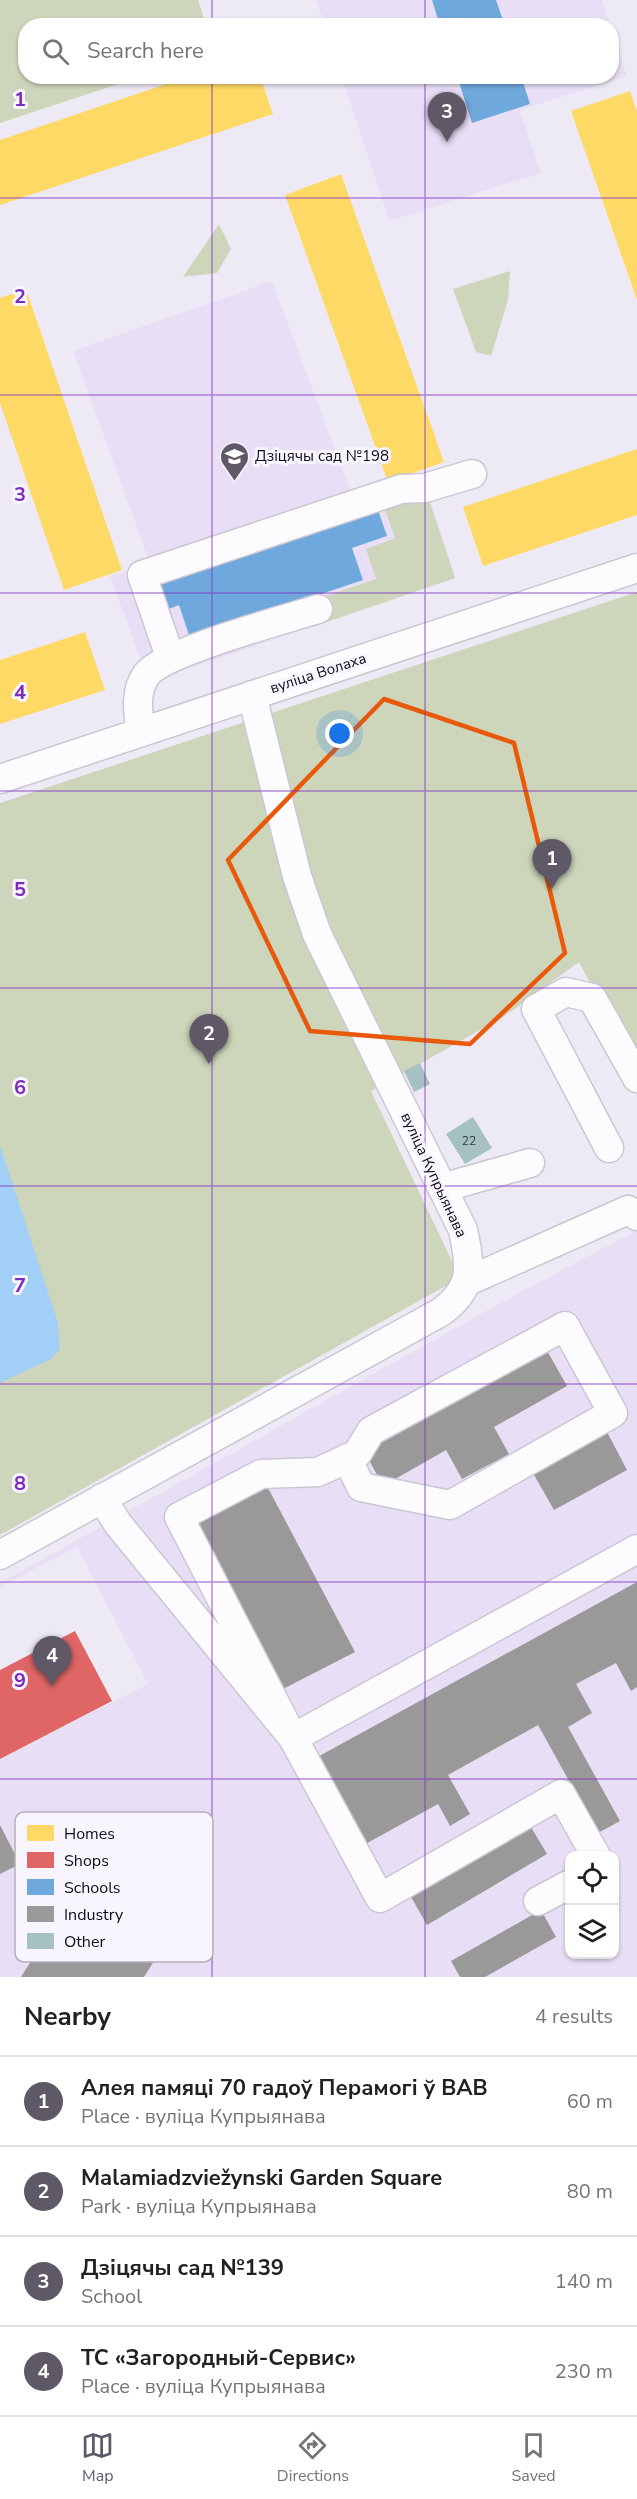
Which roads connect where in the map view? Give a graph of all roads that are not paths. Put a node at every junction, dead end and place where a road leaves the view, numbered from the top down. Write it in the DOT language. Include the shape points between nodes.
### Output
graph roads {
  1 [pos="472,474"];
  2 [pos="637,568"];
  3 [pos="318,609"];
  4 [pos="170,657"];
  5 [pos="252,695"];
  6 [pos="141,732"];
  7 [pos="0,779"];
  8 [pos="637,1078"];
  9 [pos="609,1148"];
  10 [pos="530,1163"];
  11 [pos="442,1188"];
  12 [pos="637,1216"];
  13 [pos="468,1281"];
  14 [pos="347,1458"];
  15 [pos="102,1498"];
  16 [pos="637,1549"];
  17 [pos="0,1554"];
  18 [pos="293,1738"];
  19 [pos="593,1851"];
  20 [pos="565,1887"];
  21 [pos="538,1901"];
  1 -- 4 [label="street" via="425,488 401,489 142,575"];
  2 -- 5 [label="street, вуліца Волаха"];
  3 -- 4 [label="street"];
  4 -- 6 [label="street" via="147,675 136,705"];
  5 -- 6 [label="street, вуліца Волаха"];
  5 -- 11 [label="street, вуліца Купрыянава" via="297,876 317,933"];
  6 -- 7 [label="street, вуліца Волаха"];
  8 -- 9 [label="street" via="592,998 566,992 536,1009"];
  10 -- 11 [label="street"];
  11 -- 13 [label="street, вуліца Купрыянава" via="463,1230 469,1257"];
  12 -- 13 [label="street" via="628,1210"];
  13 -- 15 [label="street" via="459,1299 441,1312"];
  14 -- 14 [label="street" via="357,1454 371,1431 565,1326 613,1413 450,1505 361,1487"];
  14 -- 18 [label="street" via="318,1472 261,1474 179,1517"];
  15 -- 17 [label="street"];
  15 -- 18 [label="street" via="118,1524"];
  16 -- 18 [label="street"];
  18 -- 19 [label="street" via="380,1898 561,1794"];
  20 -- 21 [label="street"];
}
